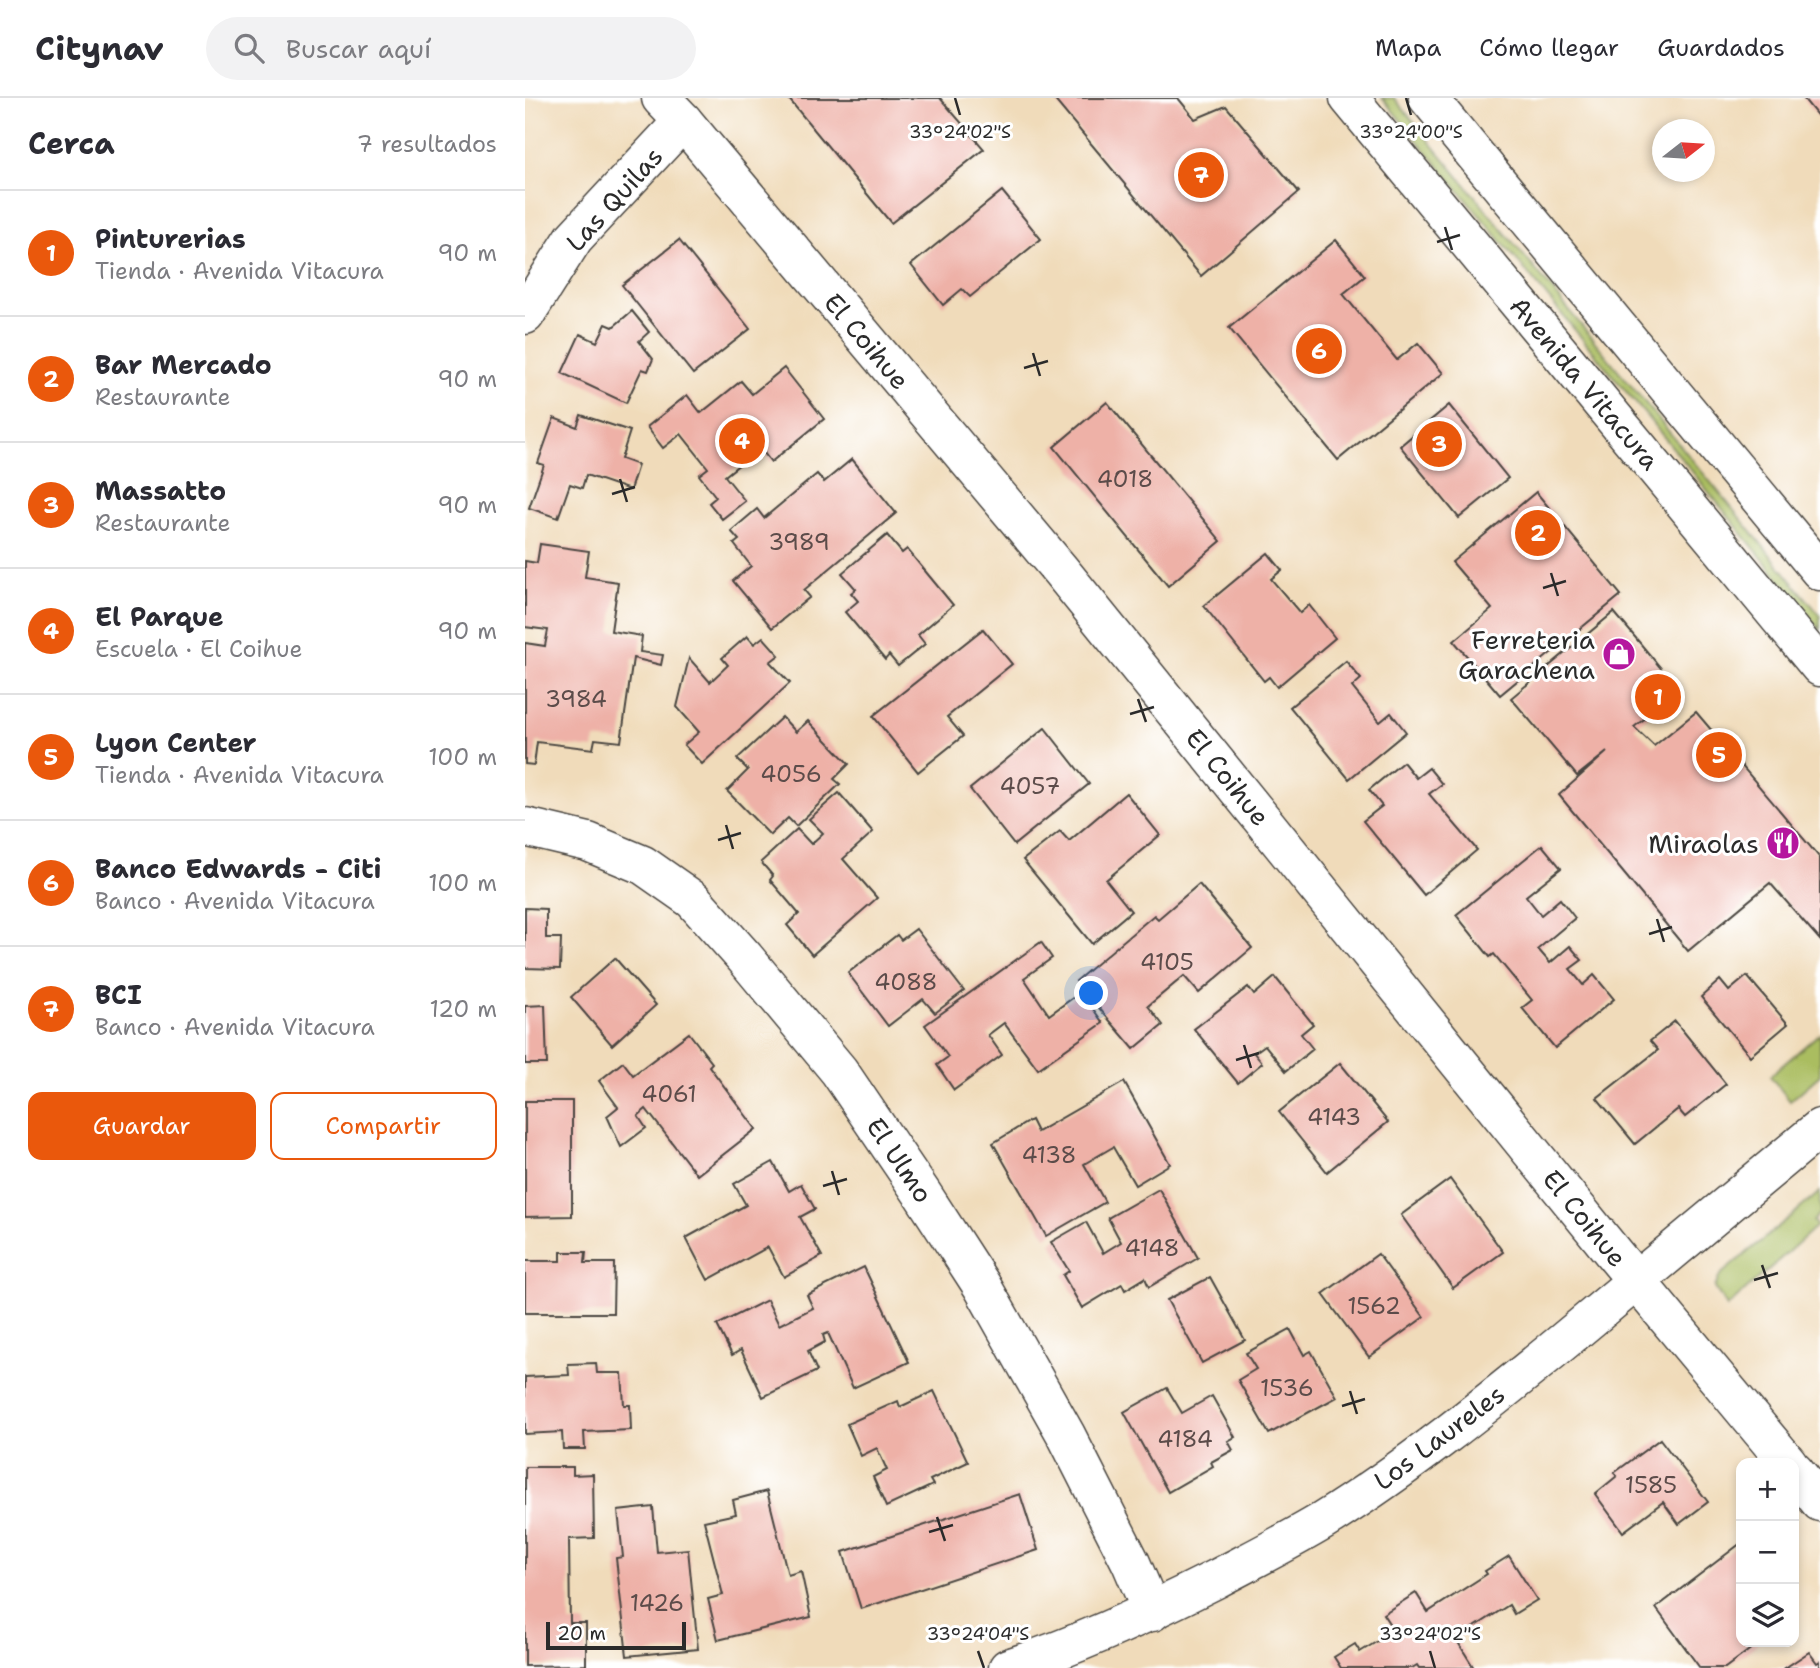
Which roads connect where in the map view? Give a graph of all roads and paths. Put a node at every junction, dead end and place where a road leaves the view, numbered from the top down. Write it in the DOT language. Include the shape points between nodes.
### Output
graph roads {
  1 [pos="1349,98"];
  2 [pos="1428,98"];
  3 [pos="672,110"];
  4 [pos="525,315"];
  5 [pos="1820,571"];
  6 [pos="1820,667"];
  7 [pos="525,827"];
  8 [pos="1820,1128"];
  9 [pos="1637,1281"];
  10 [pos="1784,1458"];
  11 [pos="1799,1476"];
  12 [pos="1820,1502"];
  13 [pos="1151,1612"];
  14 [pos="1007,1668"];
  1 -- 6 [label="street, Avenida Vitacura"];
  2 -- 5 [label="street"];
  3 -- 4 [label="street, Las Quilas" via="574,238"];
  3 -- 9 [label="street, El Coihue" via="1062,571"];
  7 -- 13 [label="street, El Ulmo" via="588,842 643,865 693,900 839,1071 982,1286 1066,1435"];
  8 -- 9 [label="street, Los Laureles"];
  9 -- 10 [label="street, El Coihue"];
  9 -- 13 [label="street, Los Laureles" via="1398,1470 1323,1521"];
  11 -- 12 [label="street"];
  13 -- 14 [label="street, Los Laureles"];
}
